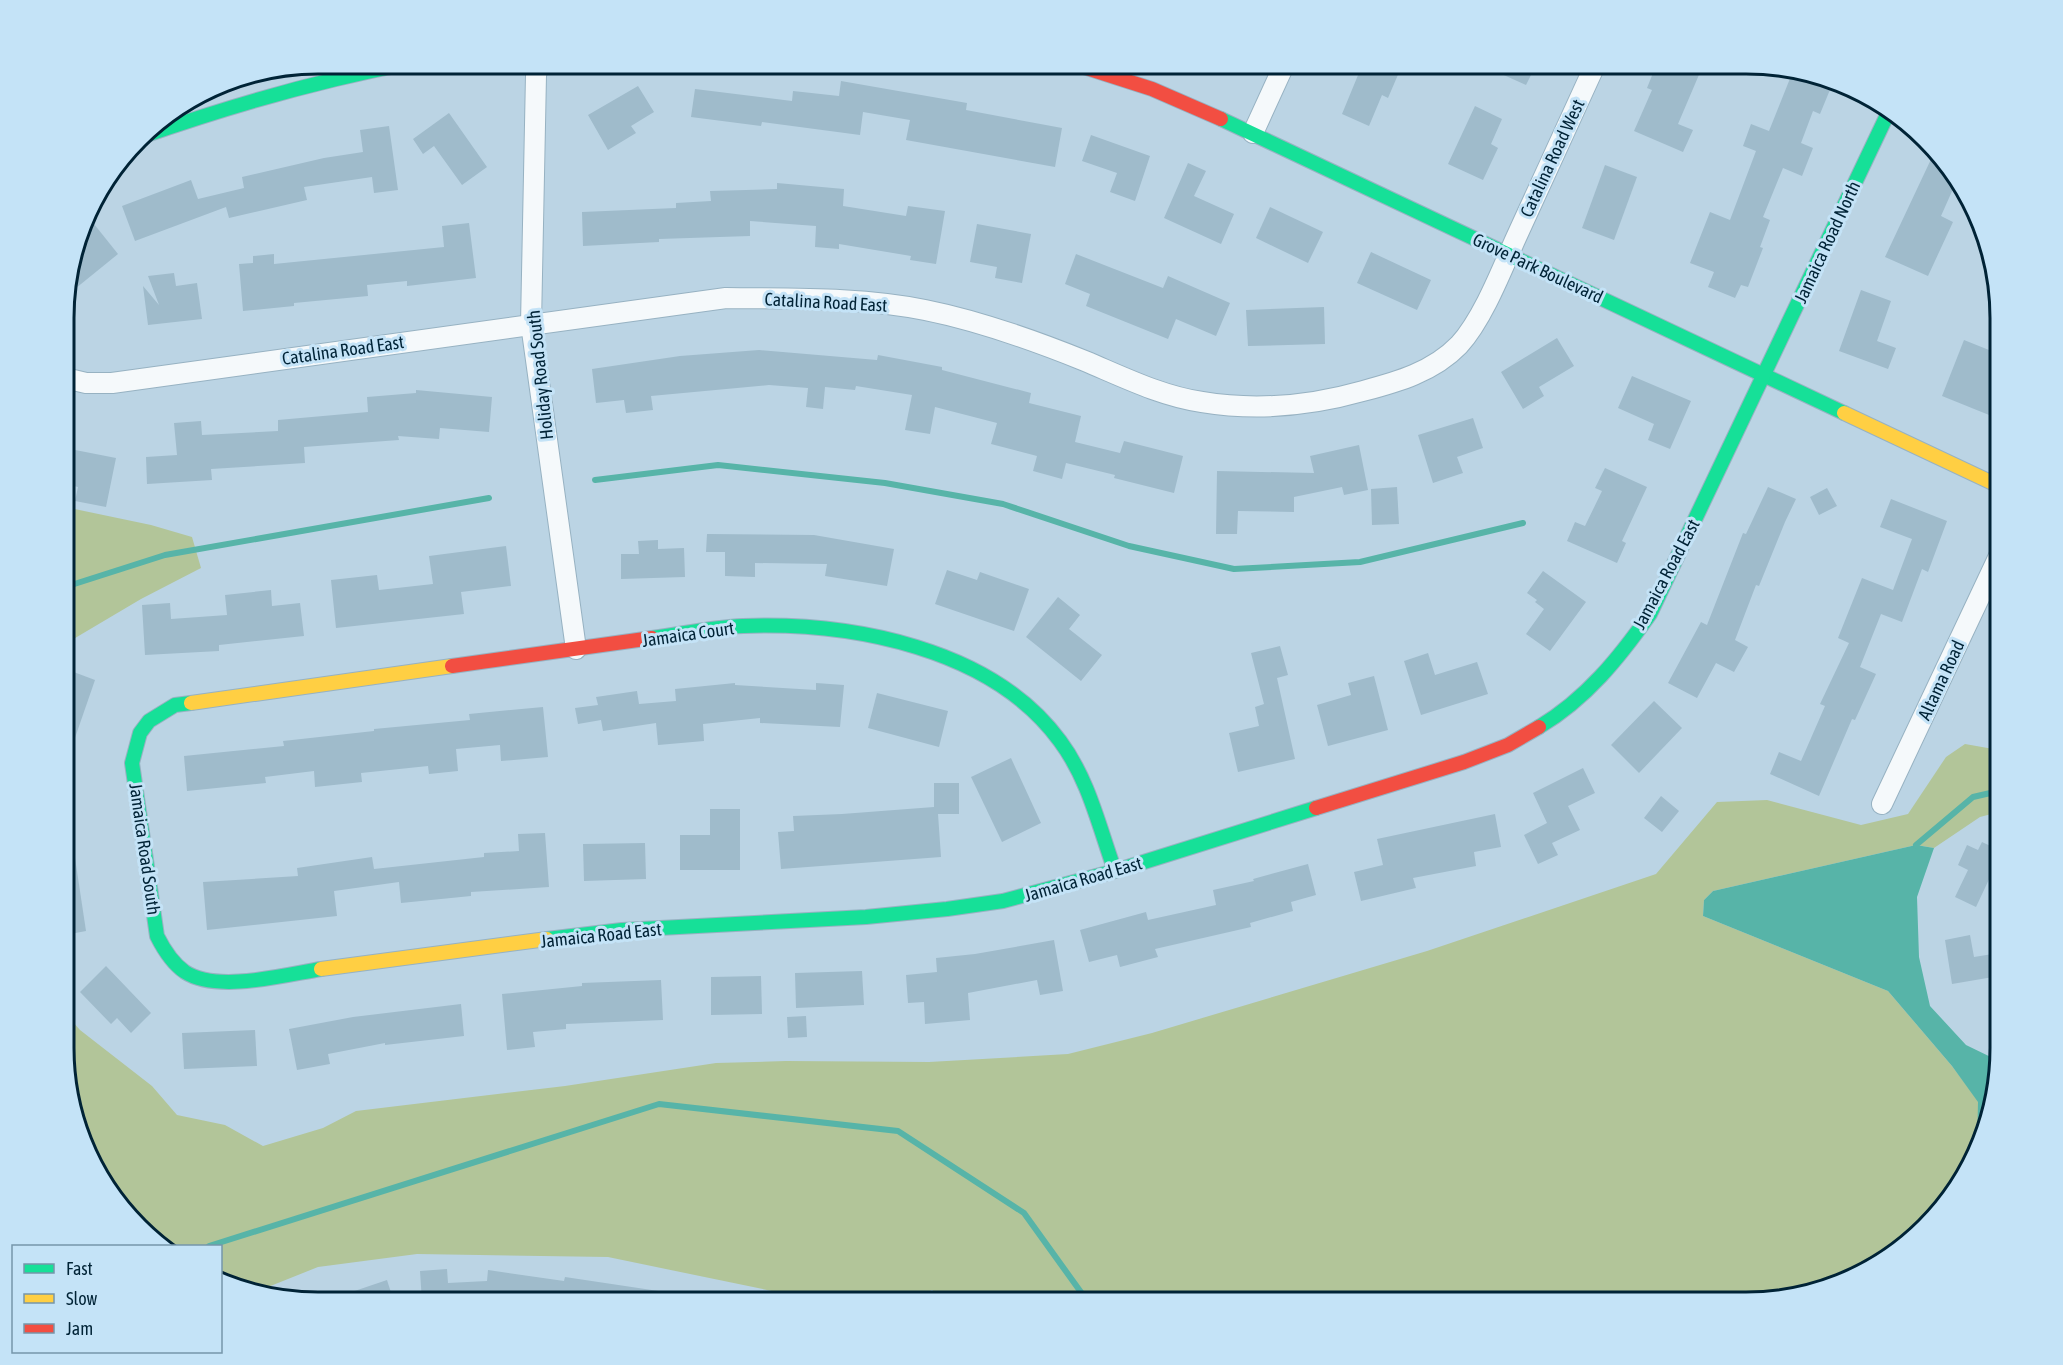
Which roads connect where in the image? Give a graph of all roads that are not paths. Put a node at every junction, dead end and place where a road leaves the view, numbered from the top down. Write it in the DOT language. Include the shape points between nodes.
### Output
graph roads {
  1 [pos="348,74"];
  2 [pos="536,74"];
  3 [pos="1104,74"];
  4 [pos="1280,74"];
  5 [pos="1591,74"];
  6 [pos="1886,118"];
  7 [pos="161,130"];
  8 [pos="1253,133"];
  9 [pos="1509,254"];
  10 [pos="531,324"];
  11 [pos="1764,375"];
  12 [pos="74,380"];
  13 [pos="1990,481"];
  14 [pos="1990,577"];
  15 [pos="576,649"];
  16 [pos="150,719"];
  17 [pos="1882,804"];
  18 [pos="1114,871"];
  19 [pos="186,974"];
  1 -- 7 [label="street"];
  2 -- 10 [label="street, Holiday Road South"];
  3 -- 8 [label="street, Grove Park Boulevard"];
  4 -- 8 [label="street"];
  5 -- 9 [label="street, Catalina Road West"];
  6 -- 11 [label="street, Jamaica Road North"];
  8 -- 9 [label="street, Grove Park Boulevard"];
  9 -- 10 [label="street, Catalina Road East" via="1479,315 1458,345 1434,364 1406,380 1298,405 1251,407 1162,393 1049,346 975,322 864,301 726,298"];
  9 -- 11 [label="street, Grove Park Boulevard"];
  10 -- 12 [label="street, Catalina Road East" via="112,383"];
  10 -- 15 [label="street, Holiday Road South"];
  11 -- 13 [label="street, Grove Park Boulevard"];
  11 -- 18 [label="street, Jamaica Road East" via="1650,614 1620,656 1588,690 1552,719 1508,745 1464,762"];
  14 -- 17 [label="street, Altama Road"];
  15 -- 16 [label="street, Jamaica Court" via="175,705"];
  15 -- 18 [label="street, Jamaica Court" via="742,626 798,627 905,645 959,664 996,681 1032,707 1059,740 1083,780"];
  16 -- 19 [label="street, Jamaica Road South" via="136,740 132,763 157,936 166,955"];
  18 -- 19 [label="street, Jamaica Road East" via="1003,901 947,909 622,930 234,982 215,982"];
}
